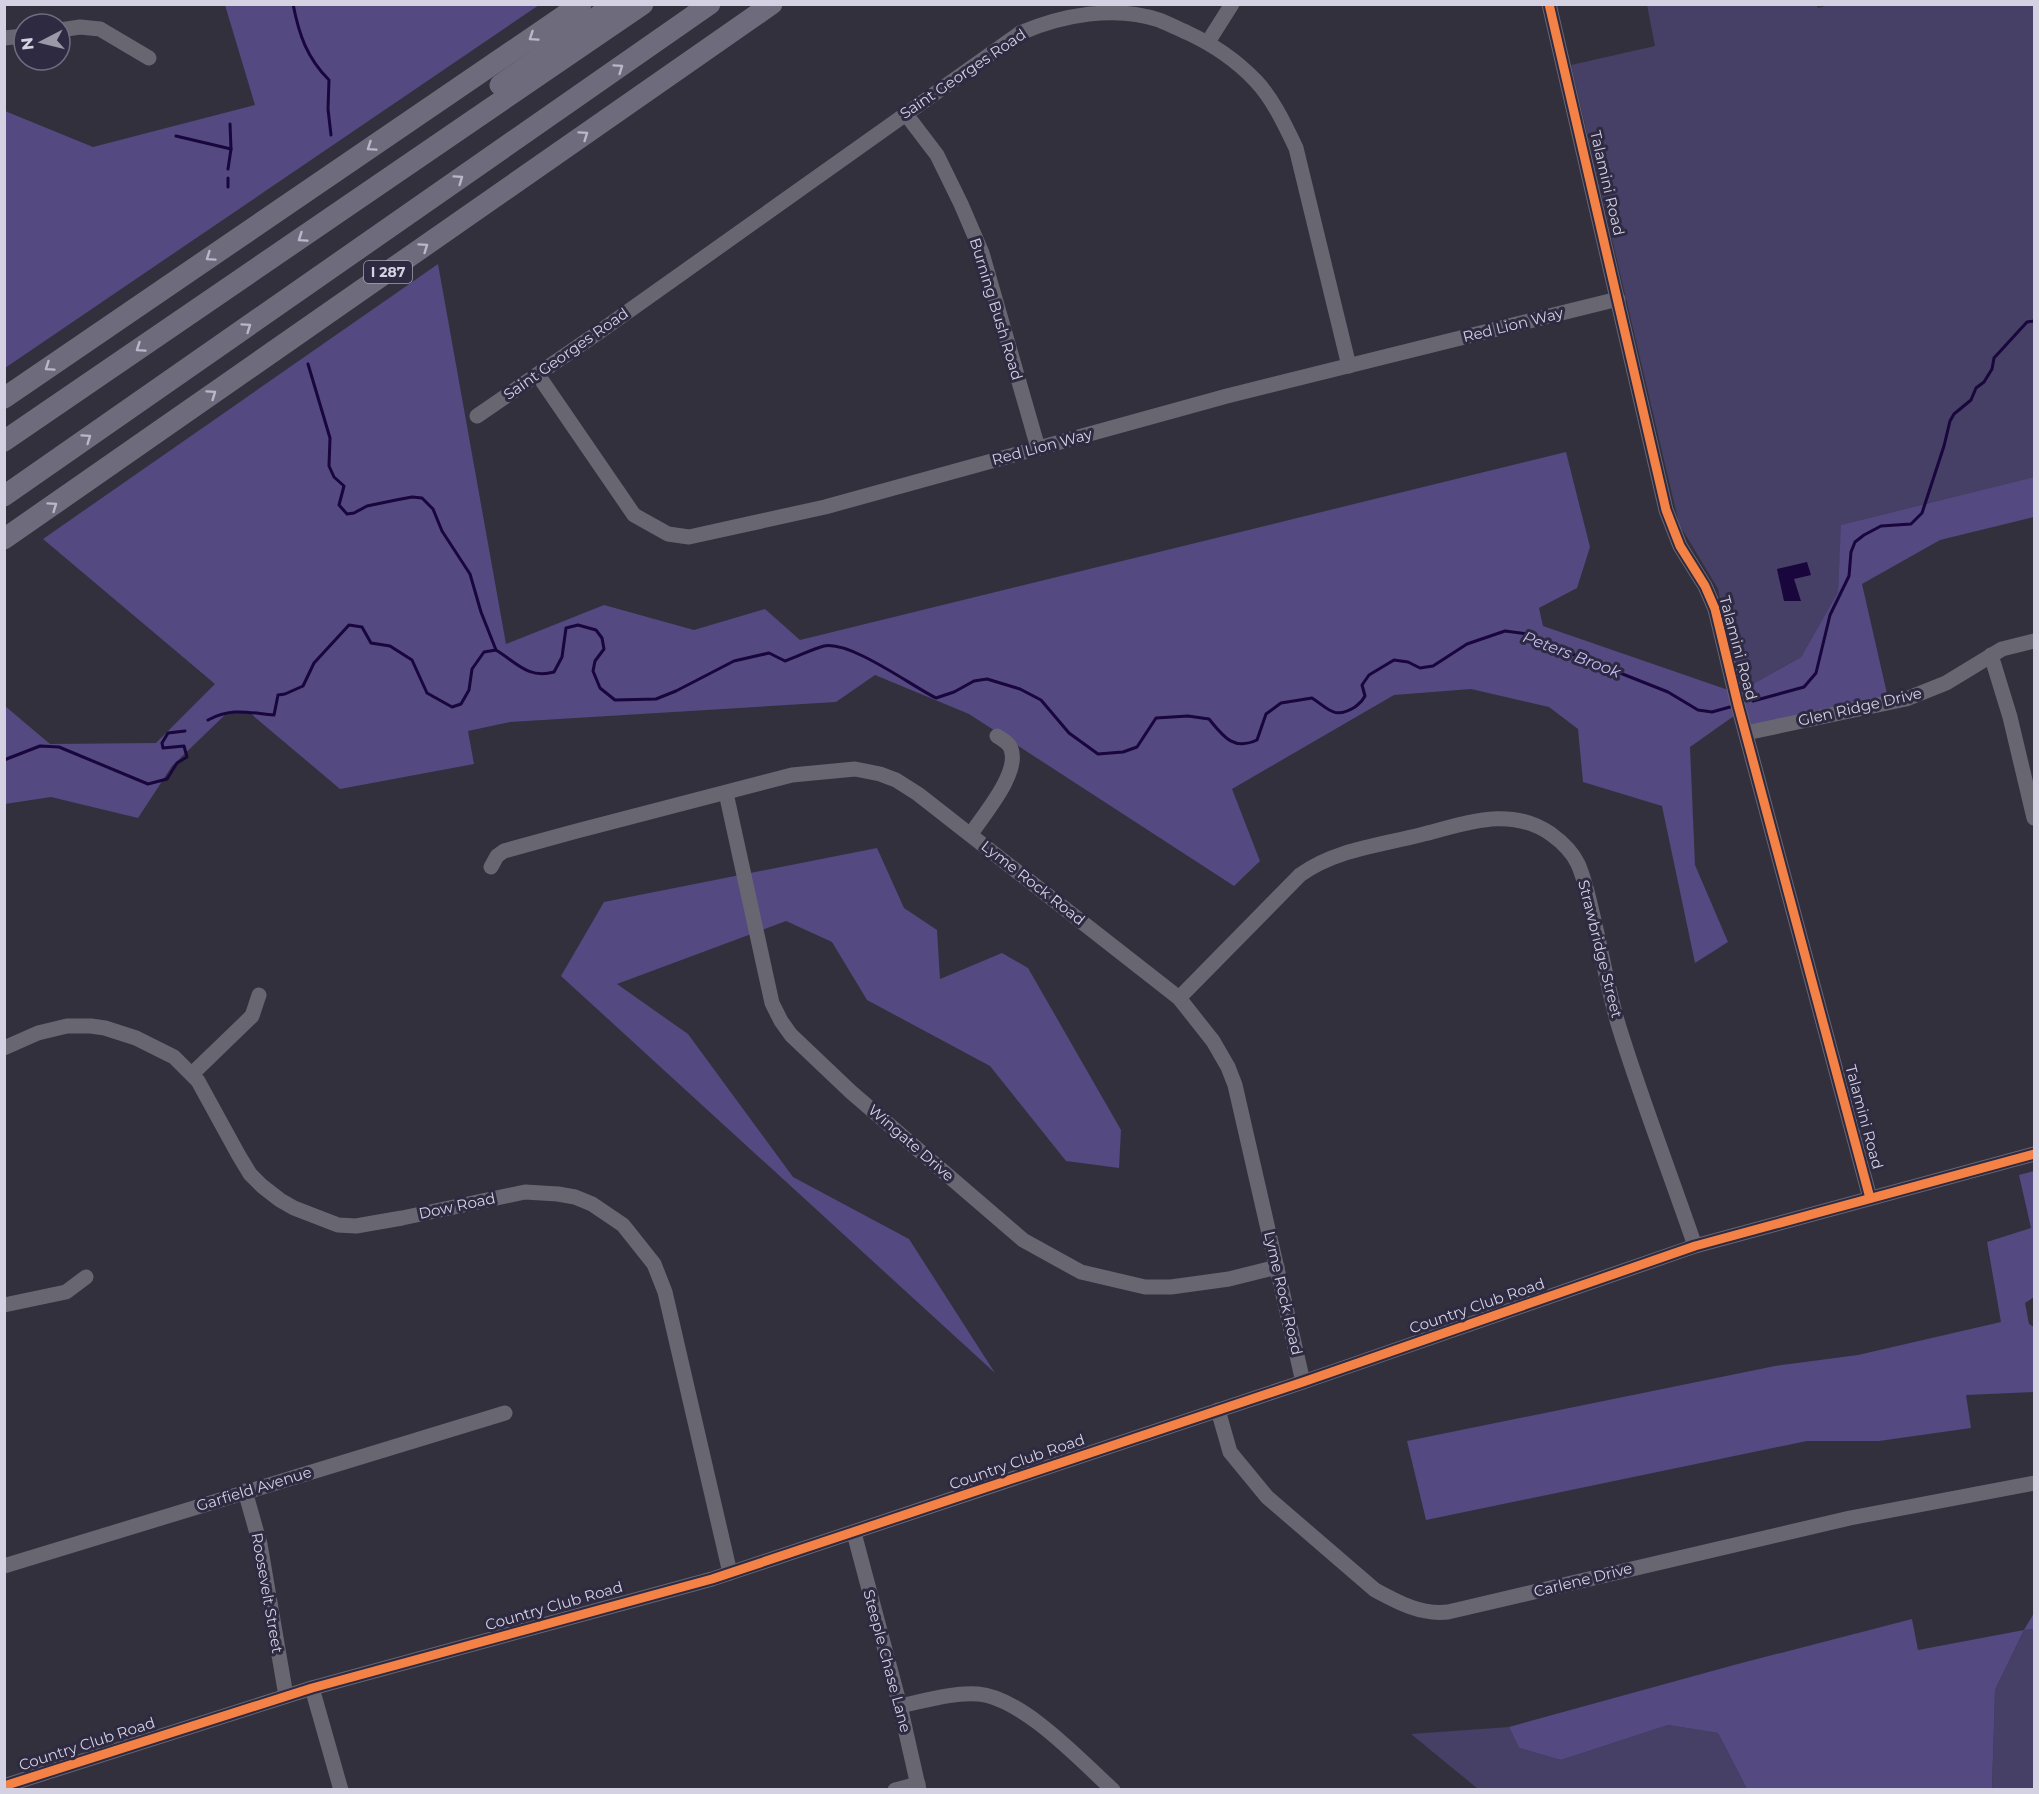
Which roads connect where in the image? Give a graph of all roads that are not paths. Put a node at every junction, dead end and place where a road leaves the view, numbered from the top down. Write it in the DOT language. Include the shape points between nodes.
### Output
graph roads {
  1 [pos="581,4"];
  2 [pos="615,4"];
  3 [pos="643,4"];
  4 [pos="710,4"];
  5 [pos="772,4"];
  6 [pos="1232,4"];
  7 [pos="1549,4"];
  8 [pos="72,28"];
  9 [pos="1208,42"];
  10 [pos="149,58"];
  11 [pos="905,113"];
  12 [pos="350,205"];
  13 [pos="1618,299"];
  14 [pos="1349,366"];
  15 [pos="538,375"];
  16 [pos="4,398"];
  17 [pos="477,416"];
  18 [pos="4,441"];
  19 [pos="1038,448"];
  20 [pos="4,496"];
  21 [pos="4,539"];
  22 [pos="2034,641"];
  23 [pos="1991,655"];
  24 [pos="1746,734"];
  25 [pos="997,736"];
  26 [pos="726,793"];
  27 [pos="2034,818"];
  28 [pos="971,834"];
  29 [pos="491,867"];
  30 [pos="259,995"];
  31 [pos="1179,998"];
  32 [pos="4,1048"];
  33 [pos="192,1074"];
  34 [pos="2034,1154"];
  35 [pos="1870,1198"];
  36 [pos="1695,1246"];
  37 [pos="1277,1267"];
  38 [pos="86,1277"];
  39 [pos="4,1305"];
  40 [pos="1303,1382"];
  41 [pos="1218,1410"];
  42 [pos="505,1413"];
  43 [pos="2034,1483"];
  44 [pos="245,1491"];
  45 [pos="854,1533"];
  46 [pos="4,1566"];
  47 [pos="730,1573"];
  48 [pos="312,1688"];
  49 [pos="286,1696"];
  50 [pos="900,1706"];
  51 [pos="4,1786"];
  52 [pos="919,1787"];
  53 [pos="340,1790"];
  54 [pos="895,1790"];
  55 [pos="1113,1790"];
  1 -- 16 [label="highway, one-way"];
  2 -- 12 [label="highway" via="463,111"];
  3 -- 12 [label="highway"];
  20 -- 4 [label="highway, I 287, one-way"];
  21 -- 5 [label="highway, I 287, one-way"];
  6 -- 9 [label="street"];
  7 -- 13 [label="street, Talamini Road"];
  8 -- 10 [label="street" via="100,29"];
  9 -- 11 [label="street, Saint Georges Road" via="1138,15 1105,13 1063,18 1020,33"];
  9 -- 14 [label="street, Saint Georges Road" via="1257,82 1283,120 1296,148"];
  11 -- 15 [label="street, Saint Georges Road"];
  11 -- 19 [label="street, Burning Bush Road" via="937,155 976,237"];
  12 -- 18 [label="highway, one-way"];
  13 -- 14 [label="street, Red Lion Way"];
  13 -- 24 [label="street, Talamini Road" via="1666,510 1680,546 1706,586 1715,609"];
  14 -- 19 [label="street, Red Lion Way"];
  15 -- 17 [label="street, Saint Georges Road"];
  15 -- 19 [label="street, Red Lion Way" via="634,515 668,534 689,537 825,507"];
  22 -- 23 [label="street, Glen Ridge Drive"];
  23 -- 24 [label="street, Glen Ridge Drive" via="1946,683 1906,699"];
  23 -- 27 [label="street"];
  24 -- 35 [label="street, Talamini Road"];
  25 -- 28 [label="street" via="1012,750 1012,766"];
  26 -- 28 [label="street, Lyme Rock Road" via="792,776 855,769 896,780"];
  26 -- 29 [label="street, Lyme Rock Road" via="504,851"];
  26 -- 37 [label="street, Wingate Drive" via="772,1003 791,1035 1023,1240 1081,1272 1145,1287 1198,1285"];
  28 -- 31 [label="street, Lyme Rock Road"];
  30 -- 33 [label="street" via="252,1016"];
  31 -- 36 [label="street, Strawbridge Street" via="1309,868 1343,854 1477,821 1516,818 1549,832 1563,842 1579,866 1619,1026"];
  31 -- 37 [label="street, Lyme Rock Road" via="1213,1041 1235,1085"];
  32 -- 33 [label="street, Dow Road" via="67,1026 105,1028 174,1057"];
  33 -- 47 [label="street, Dow Road" via="250,1174 280,1200 338,1225 402,1218 525,1192 575,1197 623,1225 654,1264 665,1292"];
  34 -- 35 [label="street, Country Club Road"];
  35 -- 36 [label="street, Country Club Road"];
  36 -- 40 [label="street, Country Club Road"];
  37 -- 40 [label="street, Lyme Rock Road"];
  38 -- 39 [label="street" via="66,1292"];
  40 -- 41 [label="street, Country Club Road"];
  41 -- 43 [label="street, Carlene Drive" via="1230,1452 1267,1497 1376,1590 1396,1602 1433,1614 1850,1518"];
  41 -- 45 [label="street, Country Club Road"];
  42 -- 44 [label="street, Garfield Avenue"];
  44 -- 46 [label="street, Garfield Avenue"];
  44 -- 49 [label="street, Roosevelt Street" via="260,1544"];
  45 -- 47 [label="street, Country Club Road"];
  45 -- 50 [label="street, Steeple Chase Lane"];
  47 -- 48 [label="street, Country Club Road"];
  48 -- 49 [label="street, Country Club Road"];
  48 -- 53 [label="street"];
  49 -- 51 [label="street, Country Club Road"];
  50 -- 52 [label="street, Steeple Chase Lane"];
  50 -- 55 [label="street" via="975,1694 999,1699 1050,1732"];
  52 -- 54 [label="street"];
}
